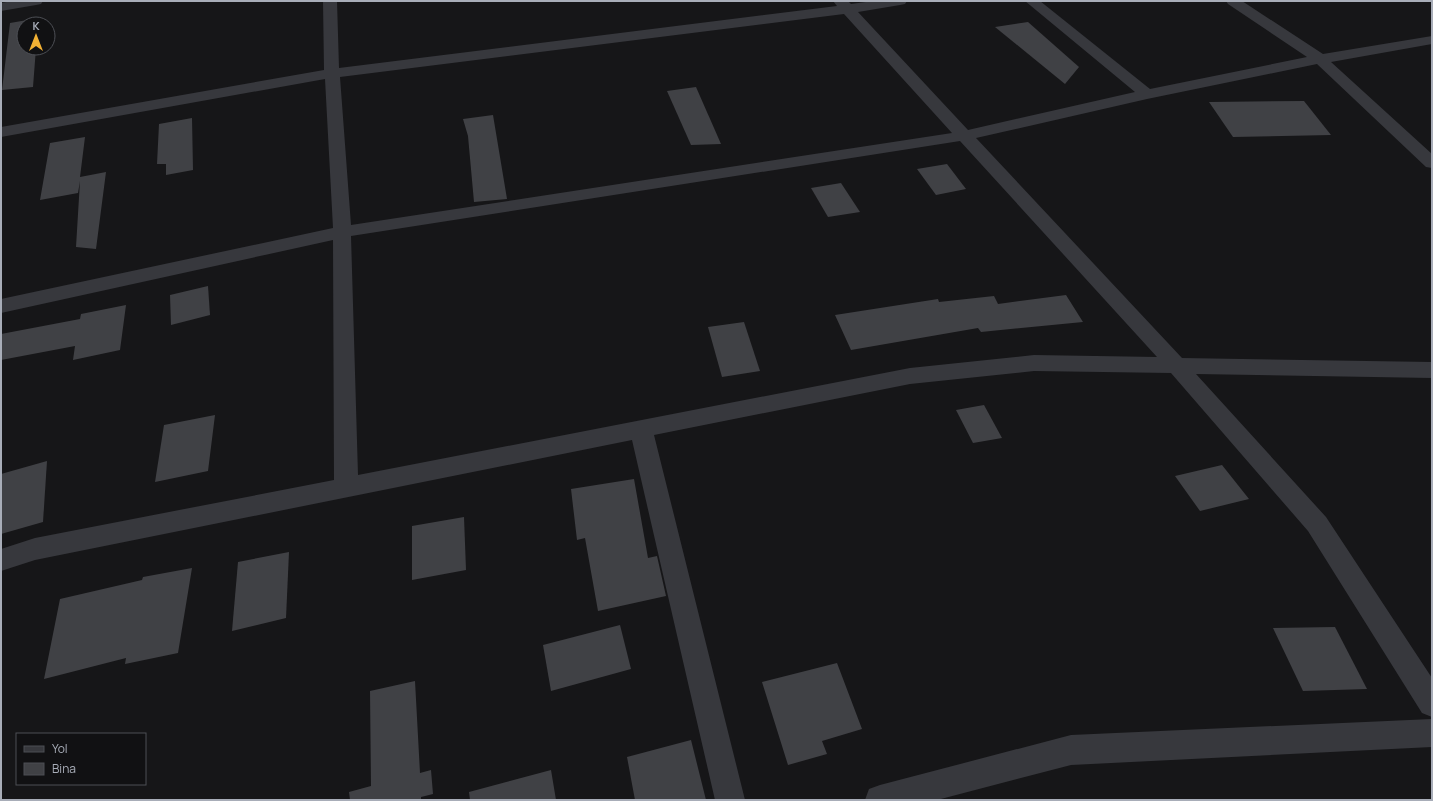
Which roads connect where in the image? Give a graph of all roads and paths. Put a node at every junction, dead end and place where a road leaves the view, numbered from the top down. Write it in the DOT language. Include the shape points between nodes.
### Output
graph roads {
  1 [pos="36,1"];
  2 [pos="330,1"];
  3 [pos="900,1"];
  4 [pos="1032,1"];
  5 [pos="1232,1"];
  6 [pos="844,5"];
  7 [pos="1,7"];
  8 [pos="1432,40"];
  9 [pos="1320,59"];
  10 [pos="332,73"];
  11 [pos="1147,94"];
  12 [pos="1,132"];
  13 [pos="963,136"];
  14 [pos="1432,163"];
  15 [pos="342,232"];
  16 [pos="1,306"];
  17 [pos="1176,365"];
  18 [pos="1432,370"];
  19 [pos="641,428"];
  20 [pos="346,487"];
  21 [pos="1,560"];
  22 [pos="1432,704"];
  23 [pos="1432,733"];
  24 [pos="730,800"];
  25 [pos="880,800"];
  1 -- 7 [label="street"];
  2 -- 10 [label="street"];
  3 -- 6 [label="street"];
  4 -- 11 [label="street"];
  5 -- 9 [label="street"];
  6 -- 10 [label="street"];
  6 -- 13 [label="street"];
  8 -- 9 [label="street"];
  9 -- 11 [label="street"];
  9 -- 14 [label="street"];
  10 -- 12 [label="street"];
  10 -- 15 [label="street"];
  11 -- 13 [label="street"];
  13 -- 15 [label="street"];
  13 -- 17 [label="street"];
  15 -- 16 [label="street"];
  15 -- 20 [label="street"];
  17 -- 18 [label="street"];
  17 -- 19 [label="street" via="1034,363 910,376"];
  17 -- 22 [label="street" via="1317,524"];
  19 -- 20 [label="street"];
  19 -- 24 [label="street"];
  20 -- 21 [label="street" via="35,549"];
  23 -- 25 [label="street" via="1071,750"];
}
